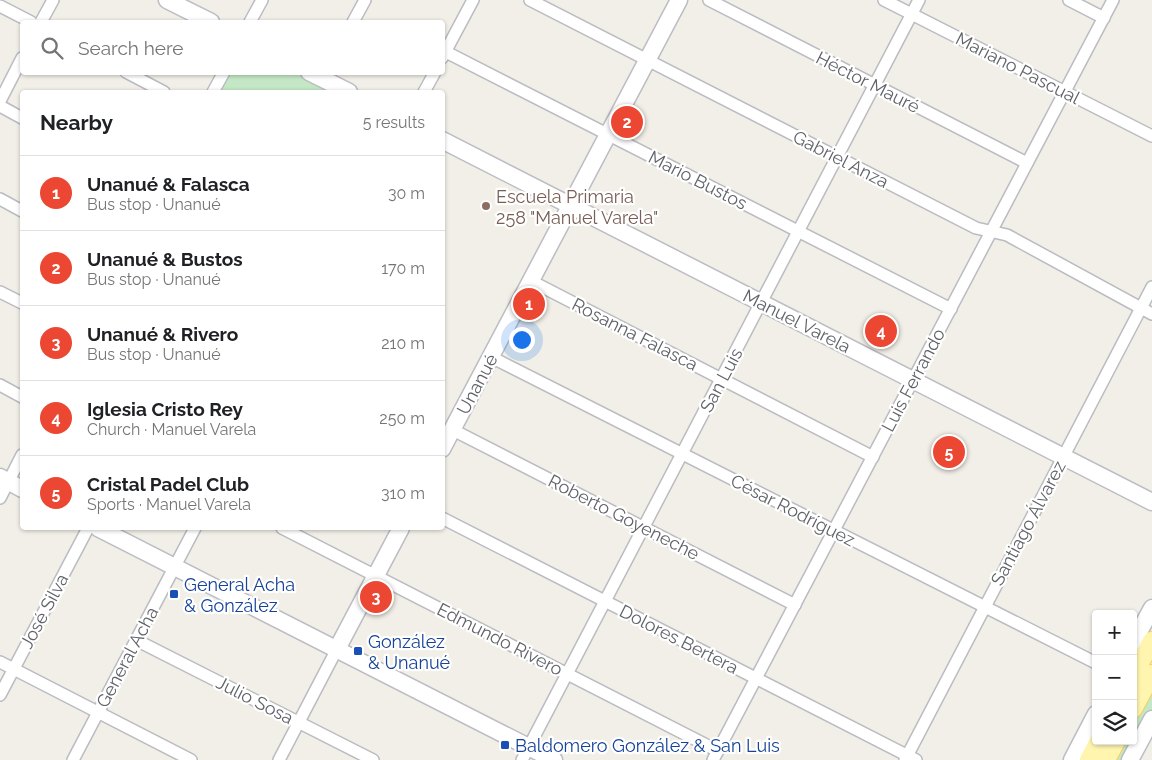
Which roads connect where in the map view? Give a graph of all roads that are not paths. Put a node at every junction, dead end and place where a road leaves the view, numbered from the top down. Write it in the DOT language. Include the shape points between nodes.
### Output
graph roads {
  1 [pos="53,0"];
  2 [pos="167,0"];
  3 [pos="262,0"];
  4 [pos="365,0"];
  5 [pos="473,0"];
  6 [pos="530,0"];
  7 [pos="679,0"];
  8 [pos="709,0"];
  9 [pos="884,0"];
  10 [pos="919,0"];
  11 [pos="1069,0"];
  12 [pos="1113,0"];
  13 [pos="0,6"];
  14 [pos="912,14"];
  15 [pos="1104,18"];
  16 [pos="27,20"];
  17 [pos="42,20"];
  18 [pos="207,20"];
  19 [pos="251,20"];
  20 [pos="354,20"];
  21 [pos="445,53"];
  22 [pos="445,55"];
  23 [pos="647,60"];
  24 [pos="20,62"];
  25 [pos="132,75"];
  26 [pos="222,75"];
  27 [pos="320,75"];
  28 [pos="433,75"];
  29 [pos="875,85"];
  30 [pos="160,90"];
  31 [pos="214,90"];
  32 [pos="346,90"];
  33 [pos="425,90"];
  34 [pos="1065,92"];
  35 [pos="0,101"];
  36 [pos="0,106"];
  37 [pos="20,117"];
  38 [pos="608,134"];
  39 [pos="1152,136"];
  40 [pos="445,142"];
  41 [pos="837,157"];
  42 [pos="1027,163"];
  43 [pos="0,199"];
  44 [pos="571,206"];
  45 [pos="20,209"];
  46 [pos="798,231"];
  47 [pos="991,232"];
  48 [pos="531,281"];
  49 [pos="1152,287"];
  50 [pos="0,292"];
  51 [pos="20,302"];
  52 [pos="761,303"];
  53 [pos="1141,308"];
  54 [pos="951,309"];
  55 [pos="1152,314"];
  56 [pos="491,357"];
  57 [pos="721,379"];
  58 [pos="913,380"];
  59 [pos="0,385"];
  60 [pos="20,396"];
  61 [pos="453,430"];
  62 [pos="445,444"];
  63 [pos="682,454"];
  64 [pos="1063,456"];
  65 [pos="873,457"];
  66 [pos="20,460"];
  67 [pos="10,483"];
  68 [pos="0,498"];
  69 [pos="1152,502"];
  70 [pos="445,520"];
  71 [pos="644,527"];
  72 [pos="87,530"];
  73 [pos="102,530"];
  74 [pos="194,530"];
  75 [pos="286,530"];
  76 [pos="400,530"];
  77 [pos="834,530"];
  78 [pos="175,566"];
  79 [pos="376,576"];
  80 [pos="605,601"];
  81 [pos="795,605"];
  82 [pos="985,607"];
  83 [pos="1152,608"];
  84 [pos="1137,636"];
  85 [pos="136,640"];
  86 [pos="1152,641"];
  87 [pos="337,649"];
  88 [pos="1092,661"];
  89 [pos="0,662"];
  90 [pos="14,669"];
  91 [pos="1137,669"];
  92 [pos="567,674"];
  93 [pos="1152,674"];
  94 [pos="756,678"];
  95 [pos="0,695"];
  96 [pos="1137,702"];
  97 [pos="98,712"];
  98 [pos="1152,719"];
  99 [pos="299,722"];
  100 [pos="1092,722"];
  101 [pos="1097,745"];
  102 [pos="1114,745"];
  103 [pos="525,754"];
  104 [pos="715,755"];
  105 [pos="910,758"];
  106 [pos="73,760"];
  107 [pos="191,760"];
  108 [pos="279,760"];
  109 [pos="374,760"];
  110 [pos="554,760"];
  111 [pos="1072,760"];
  112 [pos="1089,760"];
  113 [pos="1106,760"];
  114 [pos="1130,760"];
  1 -- 17 [label="street"];
  2 -- 18 [label="street"];
  3 -- 19 [label="street"];
  4 -- 20 [label="street"];
  5 -- 21 [label="street"];
  6 -- 23 [label="street, Gabriel Anza"];
  7 -- 23 [label="street, Unanué"];
  8 -- 29 [label="street, Héctor Mauré"];
  9 -- 14 [label="street, Mariano Pascual"];
  10 -- 14 [label="street, San Luis"];
  11 -- 15 [label="street"];
  12 -- 15 [label="street, Luis Ferrando"];
  13 -- 16 [label="street"];
  14 -- 29 [label="street, San Luis"];
  14 -- 34 [label="street, Mariano Pascual"];
  15 -- 34 [label="street, Luis Ferrando"];
  22 -- 38 [label="street, Mario Bustos"];
  23 -- 38 [label="street, Unanué"];
  23 -- 41 [label="street, Gabriel Anza"];
  24 -- 35 [label="street"];
  25 -- 30 [label="street"];
  26 -- 31 [label="street"];
  27 -- 32 [label="street"];
  28 -- 33 [label="street"];
  29 -- 41 [label="street, San Luis"];
  29 -- 42 [label="street, Héctor Mauré"];
  34 -- 39 [label="street, Mariano Pascual"];
  34 -- 42 [label="street, Luis Ferrando"];
  36 -- 37 [label="street"];
  38 -- 44 [label="street, Unanué"];
  38 -- 46 [label="street, Mario Bustos"];
  40 -- 44 [label="street, Manuel Varela"];
  41 -- 46 [label="street, San Luis"];
  41 -- 47 [label="street, Gabriel Anza" via="976,228"];
  42 -- 47 [label="street, Luis Ferrando"];
  43 -- 45 [label="street"];
  44 -- 48 [label="street, Unanué"];
  44 -- 52 [label="street, Manuel Varela"];
  46 -- 52 [label="street, San Luis"];
  46 -- 54 [label="street, Mario Bustos"];
  47 -- 53 [label="street, Gabriel Anza" via="1007,235"];
  47 -- 54 [label="street, Luis Ferrando"];
  48 -- 56 [label="street, Unanué"];
  48 -- 57 [label="street, Rosanna Falasca"];
  49 -- 53 [label="street, Santiago Álvarez"];
  50 -- 51 [label="street"];
  52 -- 57 [label="street, San Luis"];
  52 -- 58 [label="street, Manuel Varela"];
  53 -- 55 [label="street, Gabriel Anza"];
  53 -- 64 [label="street, Santiago Álvarez"];
  54 -- 58 [label="street, Luis Ferrando"];
  56 -- 61 [label="street, Unanué"];
  56 -- 63 [label="street, César Rodríguez"];
  57 -- 63 [label="street, San Luis"];
  57 -- 65 [label="street, Rosanna Falasca"];
  58 -- 64 [label="street, Manuel Varela"];
  58 -- 65 [label="street, Luis Ferrando"];
  59 -- 60 [label="street"];
  61 -- 62 [label="street, Unanué"];
  61 -- 71 [label="street, Roberto Goyeneche"];
  63 -- 71 [label="street, San Luis"];
  63 -- 77 [label="street, César Rodríguez"];
  64 -- 69 [label="street, Manuel Varela"];
  64 -- 82 [label="street, Santiago Álvarez"];
  65 -- 77 [label="street, Luis Ferrando"];
  66 -- 67 [label="street"];
  67 -- 68 [label="street"];
  70 -- 80 [label="street, Dolores Bertera"];
  71 -- 80 [label="street, San Luis"];
  71 -- 81 [label="street, Roberto Goyeneche"];
  72 -- 90 [label="street, José Silva"];
  73 -- 78 [label="street"];
  74 -- 78 [label="street, General Acha"];
  75 -- 79 [label="street, Edmundo Rivero"];
  76 -- 79 [label="street"];
  77 -- 81 [label="street, Luis Ferrando"];
  77 -- 82 [label="street, César Rodríguez"];
  78 -- 85 [label="street, General Acha"];
  78 -- 87 [label="street"];
  79 -- 87 [label="street"];
  79 -- 92 [label="street, Edmundo Rivero"];
  80 -- 92 [label="street, San Luis"];
  80 -- 94 [label="street, Dolores Bertera"];
  81 -- 94 [label="street, Luis Ferrando"];
  82 -- 88 [label="street, César Rodríguez"];
  82 -- 105 [label="street, Santiago Álvarez"];
  83 -- 84 [label="street"];
  85 -- 97 [label="street, General Acha"];
  85 -- 99 [label="street, Julio Sosa"];
  86 -- 91 [label="main road"];
  87 -- 99 [label="street"];
  87 -- 103 [label="street"];
  89 -- 90 [label="street"];
  90 -- 95 [label="street, José Silva"];
  90 -- 97 [label="street"];
  92 -- 103 [label="street, San Luis"];
  92 -- 104 [label="street, Edmundo Rivero"];
  93 -- 96 [label="main road"];
  94 -- 104 [label="street, Luis Ferrando"];
  94 -- 105 [label="street, Dolores Bertera"];
  97 -- 106 [label="street, General Acha"];
  97 -- 107 [label="street"];
  98 -- 114 [label="street"];
  99 -- 108 [label="street"];
  99 -- 109 [label="street, Julio Sosa"];
  100 -- 111 [label="street"];
  101 -- 112 [label="main road"];
  102 -- 113 [label="main road"];
  103 -- 110 [label="street"];
}
